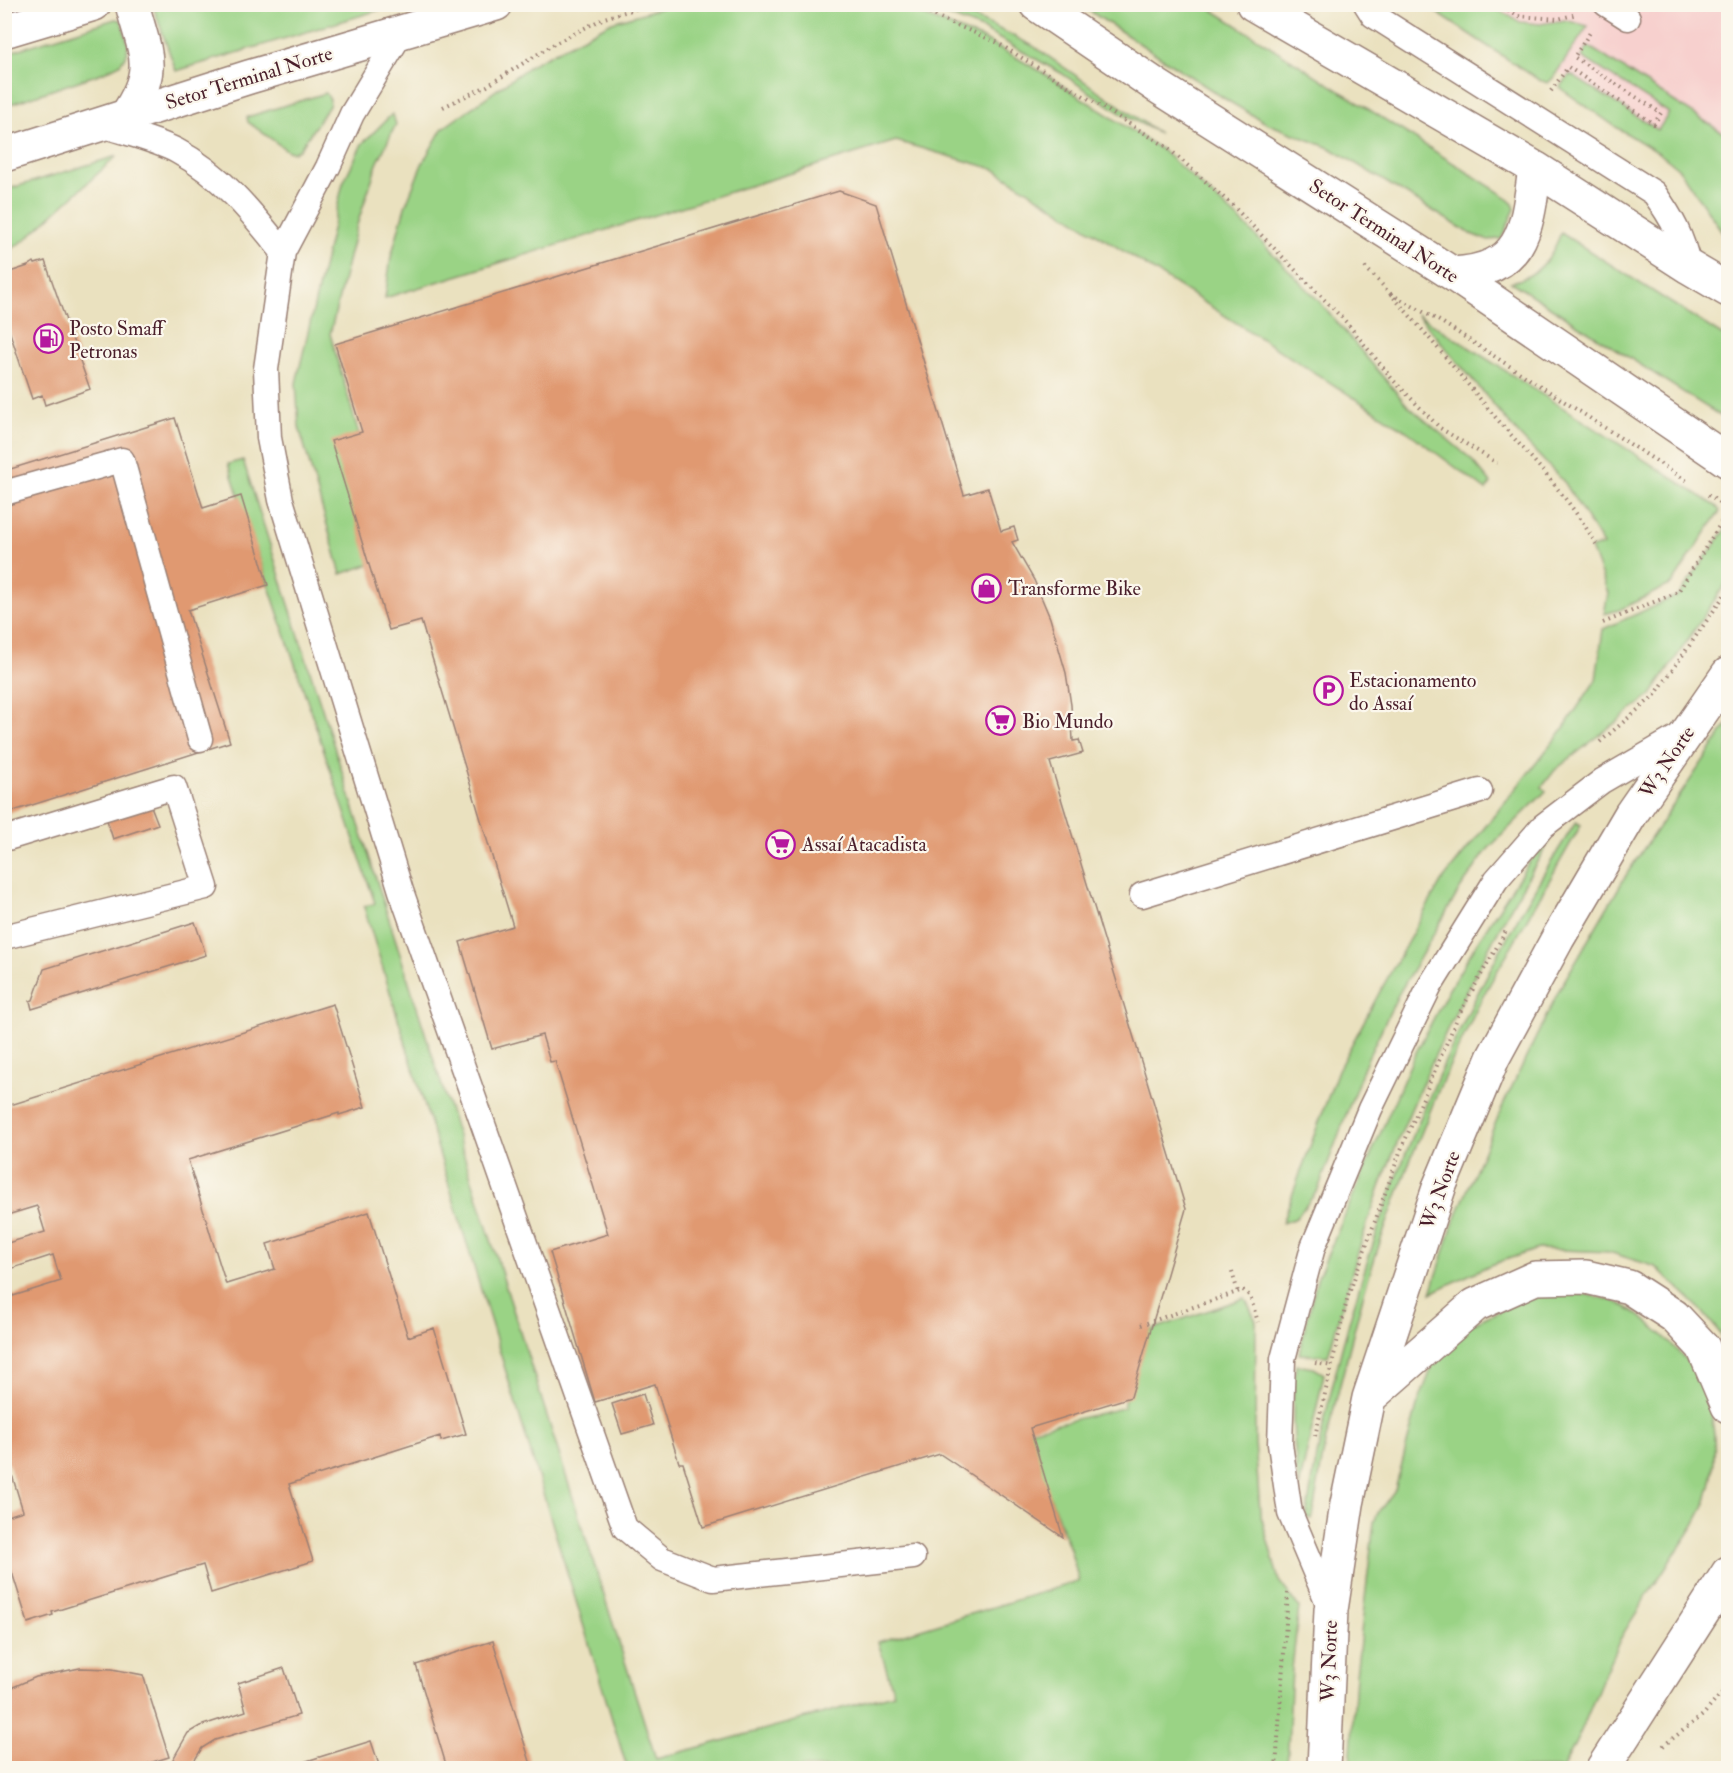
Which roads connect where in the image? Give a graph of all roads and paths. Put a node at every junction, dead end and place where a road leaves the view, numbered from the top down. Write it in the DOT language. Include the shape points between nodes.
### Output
graph roads {
  1 [pos="94,4"];
  2 [pos="132,4"];
  3 [pos="495,4"];
  4 [pos="652,4"];
  5 [pos="901,4"];
  6 [pos="1036,4"];
  7 [pos="1366,4"];
  8 [pos="1498,4"];
  9 [pos="1265,7"];
  10 [pos="1611,12"];
  11 [pos="4,31"];
  12 [pos="401,33"];
  13 [pos="1549,94"];
  14 [pos="443,107"];
  15 [pos="113,120"];
  16 [pos="4,155"];
  17 [pos="1534,168"];
  18 [pos="283,252"];
  19 [pos="1365,267"];
  20 [pos="1689,267"];
  21 [pos="1453,274"];
  22 [pos="1728,290"];
  23 [pos="1391,294"];
  24 [pos="1728,461"];
  25 [pos="1497,463"];
  26 [pos="1689,482"];
  27 [pos="1698,489"];
  28 [pos="4,493"];
  29 [pos="1728,514"];
  30 [pos="1596,544"];
  31 [pos="1728,590"];
  32 [pos="1603,622"];
  33 [pos="1728,674"];
  34 [pos="1688,731"];
  35 [pos="200,739"];
  36 [pos="1593,747"];
  37 [pos="1480,791"];
  38 [pos="4,839"];
  39 [pos="1142,895"];
  40 [pos="4,937"];
  41 [pos="1232,1272"];
  42 [pos="1238,1292"];
  43 [pos="1311,1362"];
  44 [pos="1332,1366"];
  45 [pos="1369,1398"];
  46 [pos="1728,1406"];
  47 [pos="913,1557"];
  48 [pos="1726,1570"];
  49 [pos="1331,1610"];
  50 [pos="1728,1686"];
  51 [pos="1658,1749"];
  52 [pos="1324,1768"];
  53 [pos="1603,1768"];
  1 -- 11 [label="main road"];
  2 -- 15 [label="main road" via="147,60 145,82"];
  3 -- 12 [label="main road, Setor Terminal Norte"];
  4 -- 14 [label="path" via="604,18 488,86"];
  5 -- 25 [label="path" via="996,42 1167,147 1232,205 1347,323 1440,428"];
  6 -- 21 [label="main road, Setor Terminal Norte" via="1157,86"];
  7 -- 20 [label="lane" via="1373,15 1654,193 1683,242"];
  8 -- 10 [label="path" via="1518,16 1558,19 1587,11"];
  9 -- 17 [label="main road"];
  10 -- 13 [label="path" via="1574,57 1661,113 1654,124 1568,68"];
  12 -- 15 [label="main road, Setor Terminal Norte"];
  12 -- 18 [label="lane" via="352,114"];
  15 -- 16 [label="main road, Setor Terminal Norte"];
  15 -- 18 [label="lane" via="206,169 247,206"];
  17 -- 20 [label="main road"];
  17 -- 21 [label="main road" via="1529,214 1523,234 1511,252 1495,265 1475,273"];
  18 -- 47 [label="lane" via="266,369 269,438 281,500 401,891 625,1528 662,1559 713,1579"];
  19 -- 23 [label="path"];
  20 -- 22 [label="main road"];
  21 -- 24 [label="main road, Setor Terminal Norte"];
  23 -- 26 [label="path" via="1443,323"];
  23 -- 30 [label="path" via="1561,491"];
  27 -- 29 [label="path" via="1718,501"];
  28 -- 35 [label="lane" via="122,460"];
  29 -- 32 [label="path" via="1678,592"];
  31 -- 36 [label="path" via="1655,695"];
  33 -- 34 [label="main road, W3 Norte"];
  34 -- 45 [label="main road, W3 Norte" via="1631,814 1493,1058 1440,1185"];
  34 -- 49 [label="lane" via="1602,780 1543,826 1496,880 1430,986 1370,1109 1313,1247 1283,1359 1280,1444 1290,1513"];
  37 -- 39 [label="lane"];
  38 -- 40 [label="lane" via="174,787 206,887"];
  41 -- 42 [label="path"];
  43 -- 44 [label="path"];
  45 -- 46 [label="main road" via="1475,1305 1535,1278 1586,1277 1629,1287 1674,1316 1702,1347"];
  45 -- 49 [label="main road, W3 Norte"];
  48 -- 53 [label="main road"];
  49 -- 52 [label="main road, W3 Norte"];
  50 -- 51 [label="path" via="1703,1715"];
}
